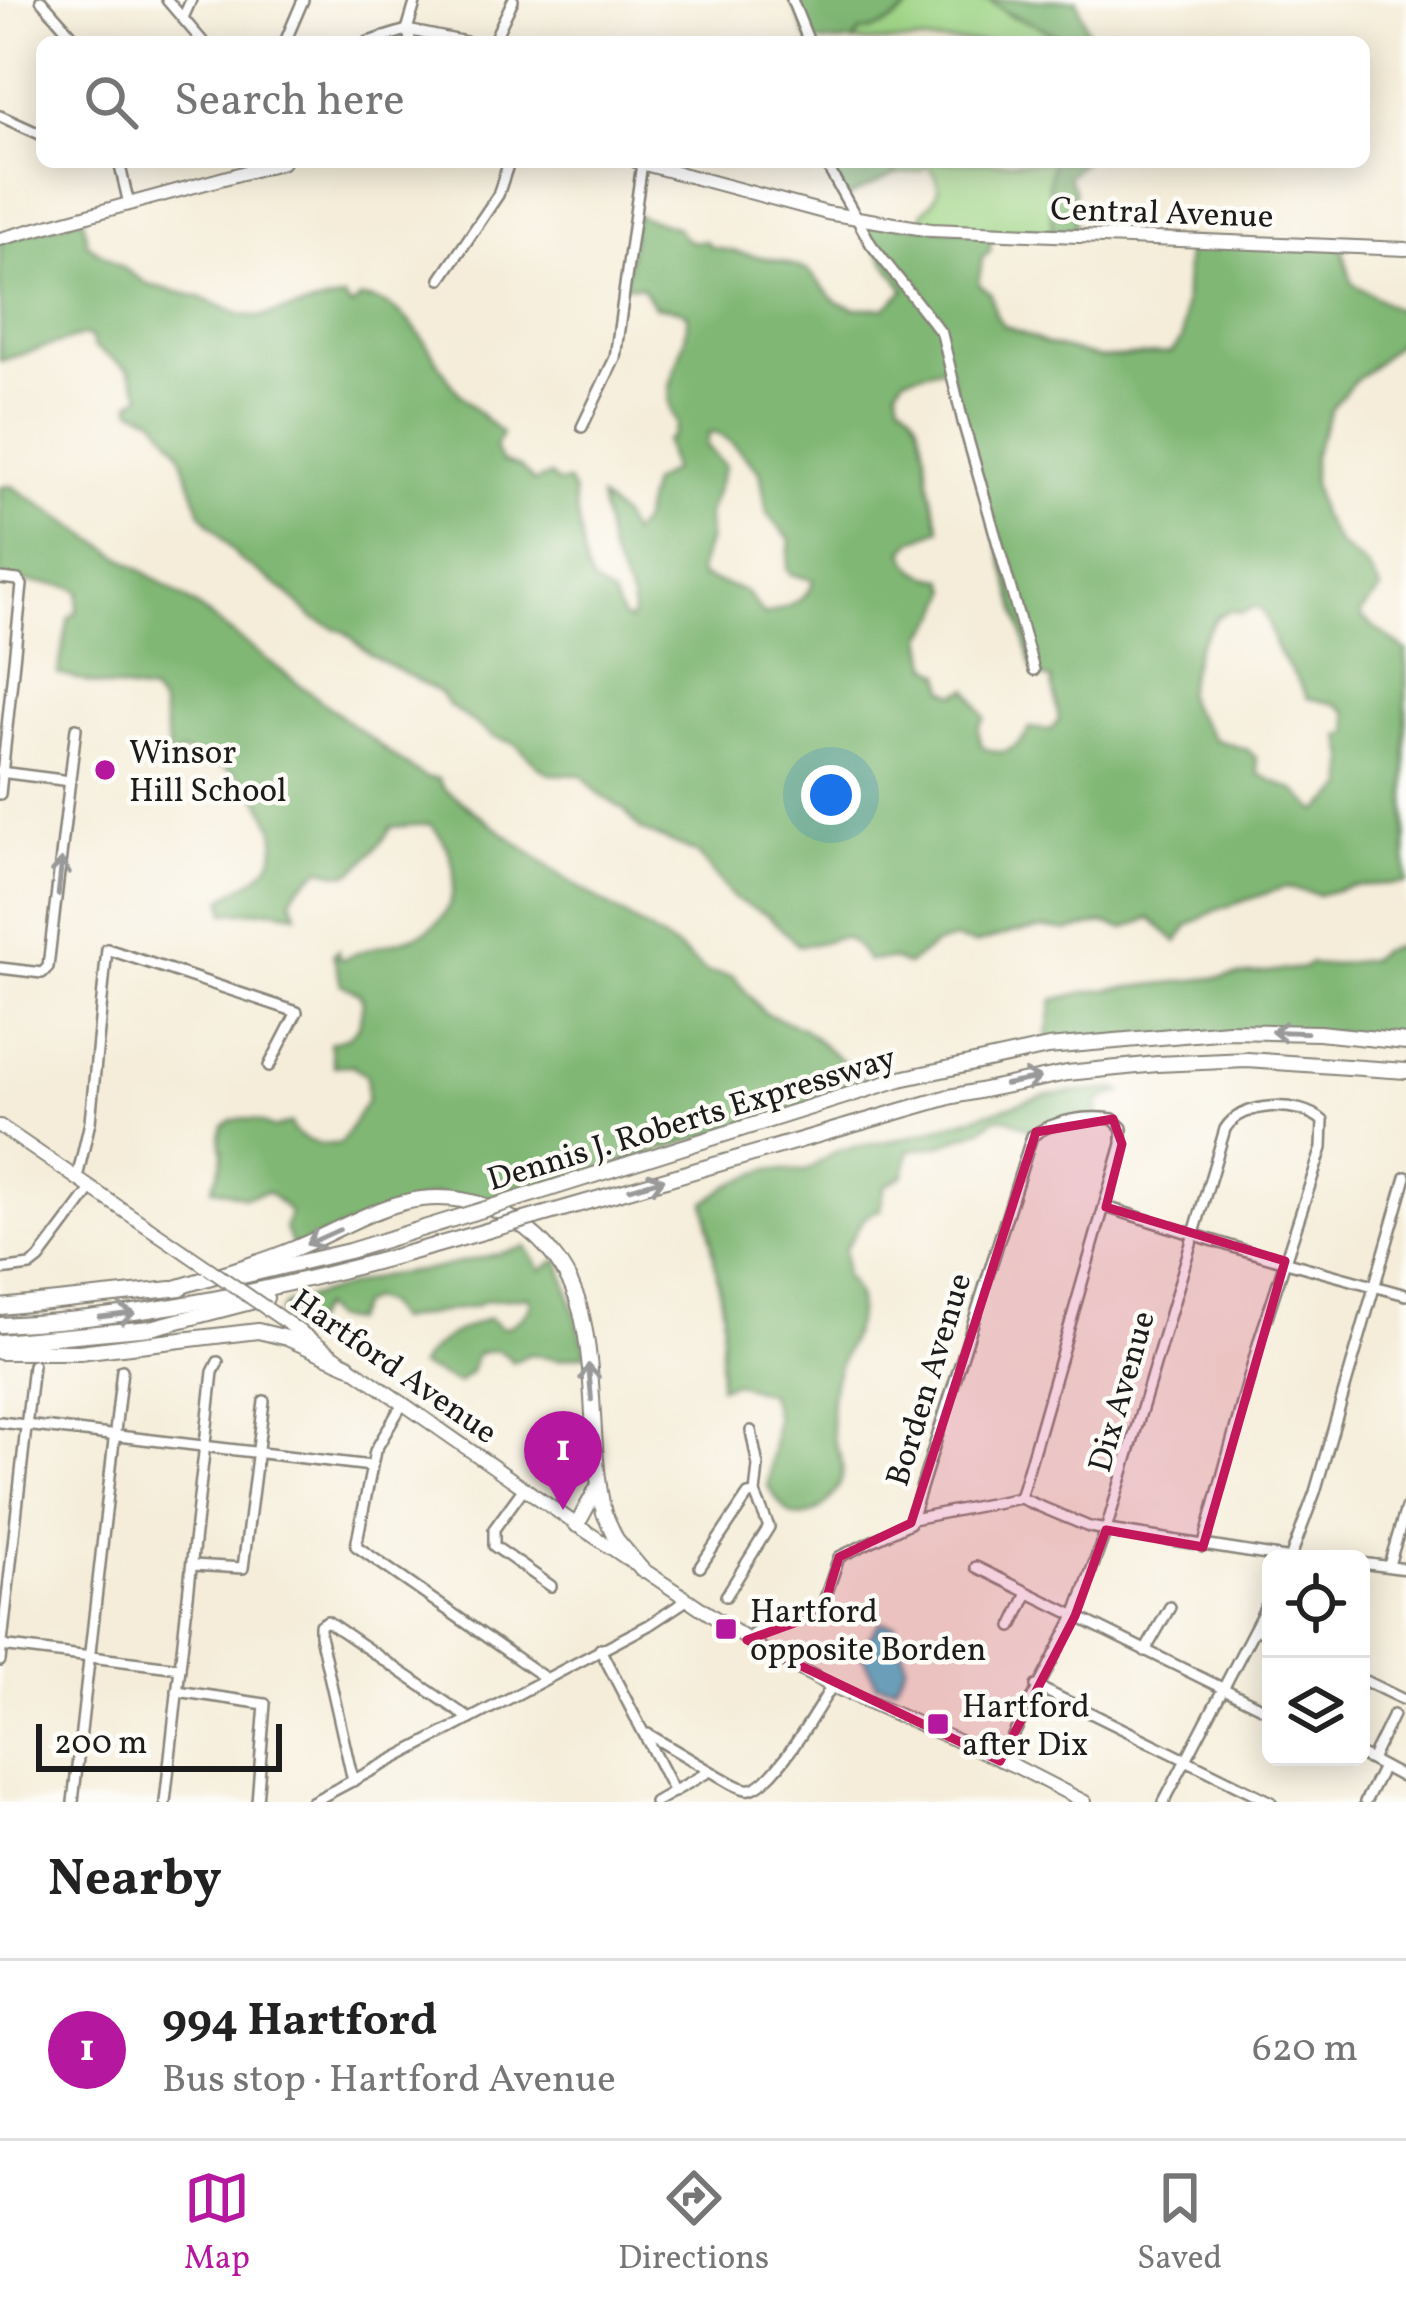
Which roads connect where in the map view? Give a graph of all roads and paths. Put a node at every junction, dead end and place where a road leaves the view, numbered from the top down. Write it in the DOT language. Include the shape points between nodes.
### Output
graph roads {
  1 [pos="41,0"];
  2 [pos="167,0"];
  3 [pos="191,0"];
  4 [pos="303,0"];
  5 [pos="416,0"];
  6 [pos="513,0"];
  7 [pos="792,0"];
  8 [pos="183,18"];
  9 [pos="73,36"];
  10 [pos="198,36"];
  11 [pos="288,36"];
  12 [pos="409,36"];
  13 [pos="497,36"];
  14 [pos="807,36"];
  15 [pos="0,116"];
  16 [pos="36,132"];
  17 [pos="120,168"];
  18 [pos="261,168"];
  19 [pos="507,168"];
  20 [pos="639,168"];
  21 [pos="659,168"];
  22 [pos="828,168"];
  23 [pos="129,204"];
  24 [pos="854,218"];
  25 [pos="0,239"];
  26 [pos="1406,249"];
  27 [pos="441,279"];
  28 [pos="582,427"];
  29 [pos="0,578"];
  30 [pos="1034,670"];
  31 [pos="76,728"];
  32 [pos="1,772"];
  33 [pos="70,781"];
  34 [pos="0,794"];
  35 [pos="0,968"];
  36 [pos="1406,1042"];
  37 [pos="269,1066"];
  38 [pos="1406,1071"];
  39 [pos="2,1130"];
  40 [pos="1406,1177"];
  41 [pos="76,1178"];
  42 [pos="92,1188"];
  43 [pos="1106,1207"];
  44 [pos="1196,1234"];
  45 [pos="1285,1261"];
  46 [pos="0,1270"];
  47 [pos="330,1275"];
  48 [pos="1376,1286"];
  49 [pos="172,1289"];
  50 [pos="1406,1294"];
  51 [pos="0,1307"];
  52 [pos="0,1325"];
  53 [pos="0,1342"];
  54 [pos="0,1352"];
  55 [pos="218,1362"];
  56 [pos="33,1365"];
  57 [pos="348,1365"];
  58 [pos="122,1370"];
  59 [pos="264,1401"];
  60 [pos="403,1403"];
  61 [pos="0,1422"];
  62 [pos="26,1425"];
  63 [pos="751,1431"];
  64 [pos="115,1435"];
  65 [pos="205,1444"];
  66 [pos="258,1450"];
  67 [pos="371,1466"];
  68 [pos="598,1468"];
  69 [pos="524,1488"];
  70 [pos="755,1494"];
  71 [pos="1020,1498"];
  72 [pos="1406,1508"];
  73 [pos="913,1519"];
  74 [pos="577,1525"];
  75 [pos="1106,1530"];
  76 [pos="1203,1547"];
  77 [pos="1295,1550"];
  78 [pos="1262,1555"];
  79 [pos="1370,1564"];
  80 [pos="192,1565"];
  81 [pos="1389,1565"];
  82 [pos="700,1567"];
  83 [pos="648,1568"];
  84 [pos="976,1568"];
  85 [pos="1406,1569"];
  86 [pos="551,1586"];
  87 [pos="1028,1593"];
  88 [pos="726,1596"];
  89 [pos="687,1600"];
  90 [pos="1170,1607"];
  91 [pos="1262,1615"];
  92 [pos="1075,1616"];
  93 [pos="1012,1627"];
  94 [pos="1255,1629"];
  95 [pos="1262,1632"];
  96 [pos="747,1640"];
  97 [pos="1,1646"];
  98 [pos="600,1649"];
  99 [pos="1145,1651"];
  100 [pos="91,1657"];
  101 [pos="0,1661"];
  102 [pos="180,1668"];
  103 [pos="545,1678"];
  104 [pos="1370,1683"];
  105 [pos="832,1686"];
  106 [pos="1036,1686"];
  107 [pos="1224,1689"];
  108 [pos="177,1691"];
  109 [pos="1406,1701"];
  110 [pos="1262,1708"];
  111 [pos="1393,1715"];
  112 [pos="470,1719"];
  113 [pos="644,1732"];
  114 [pos="1370,1752"];
  115 [pos="1187,1760"];
  116 [pos="1370,1760"];
  117 [pos="1000,1761"];
  118 [pos="1383,1767"];
  119 [pos="710,1771"];
  120 [pos="1406,1778"];
  121 [pos="353,1781"];
  122 [pos="746,1789"];
  123 [pos="674,1792"];
  124 [pos="73,1802"];
  125 [pos="165,1802"];
  126 [pos="257,1802"];
  127 [pos="312,1802"];
  128 [pos="655,1802"];
  129 [pos="743,1802"];
  130 [pos="1085,1802"];
  131 [pos="1164,1802"];
  132 [pos="1271,1802"];
  133 [pos="1365,1802"];
  1 -- 9 [label="street"];
  2 -- 8 [label="street"];
  3 -- 8 [label="street"];
  4 -- 11 [label="street"];
  5 -- 12 [label="street"];
  6 -- 13 [label="street"];
  7 -- 14 [label="street"];
  8 -- 10 [label="street"];
  15 -- 16 [label="street"];
  17 -- 23 [label="street"];
  18 -- 23 [label="main road"];
  19 -- 27 [label="street" via="498,195"];
  20 -- 28 [label="street" via="615,358"];
  21 -- 24 [label="main road, Central Avenue"];
  22 -- 24 [label="street"];
  23 -- 25 [label="main road"];
  24 -- 26 [label="main road, Central Avenue" via="931,230"];
  24 -- 30 [label="street" via="942,334"];
  29 -- 32 [label="street" via="22,585"];
  31 -- 33 [label="street"];
  32 -- 33 [label="street"];
  32 -- 34 [label="street"];
  35 -- 33 [label="street, one-way" via="45,972"];
  36 -- 49 [label="highway, Dennis J. Roberts Expressway, one-way, bridge" via="1228,1031 1048,1046 900,1079 320,1258"];
  37 -- 41 [label="street" via="297,1012 107,949 90,1122"];
  47 -- 38 [label="highway, Dennis J. Roberts Expressway, one-way, bridge" via="920,1105 1052,1076 1247,1060"];
  39 -- 41 [label="main road, Hartford Avenue"];
  40 -- 48 [label="street"];
  41 -- 42 [label="main road, Hartford Avenue"];
  42 -- 46 [label="street" via="39,1259"];
  42 -- 57 [label="main road, Hartford Avenue, bridge"];
  43 -- 44 [label="street"];
  43 -- 71 [label="street"];
  43 -- 73 [label="street, Borden Avenue" via="1122,1144 1113,1119 1047,1126 1032,1136"];
  44 -- 45 [label="street"];
  44 -- 45 [label="street, Dix Avenue" via="1233,1116 1309,1111 1323,1121 1322,1148"];
  44 -- 75 [label="street, Dix Avenue"];
  45 -- 48 [label="street"];
  45 -- 76 [label="street"];
  52 -- 47 [label="highway, Dennis J. Roberts Expressway, one-way" via="182,1306"];
  47 -- 53 [label="highway" via="167,1324"];
  48 -- 50 [label="street"];
  48 -- 77 [label="street"];
  49 -- 51 [label="highway, Dennis J. Roberts Expressway"];
  68 -- 49 [label="highway, one-way" via="573,1288 540,1239 495,1210 445,1198 400,1204"];
  54 -- 57 [label="highway" via="101,1350 258,1331"];
  55 -- 65 [label="street"];
  56 -- 62 [label="street"];
  57 -- 60 [label="main road, Hartford Avenue"];
  58 -- 64 [label="street"];
  59 -- 66 [label="street"];
  60 -- 67 [label="street"];
  60 -- 69 [label="main road, Hartford Avenue"];
  61 -- 62 [label="street"];
  62 -- 64 [label="street"];
  62 -- 97 [label="street"];
  63 -- 70 [label="street"];
  64 -- 65 [label="street"];
  64 -- 100 [label="street"];
  65 -- 66 [label="street"];
  65 -- 80 [label="street"];
  66 -- 67 [label="street"];
  66 -- 80 [label="street" via="243,1568"];
  67 -- 103 [label="street" via="356,1546"];
  68 -- 74 [label="highway" via="595,1494"];
  68 -- 83 [label="highway" via="609,1526"];
  69 -- 74 [label="main road, Hartford Avenue"];
  69 -- 86 [label="street" via="494,1529 494,1546"];
  70 -- 82 [label="street"];
  70 -- 88 [label="street" via="770,1527"];
  71 -- 73 [label="street"];
  71 -- 75 [label="street"];
  72 -- 81 [label="street"];
  73 -- 96 [label="street, Borden Avenue" via="839,1557 820,1613"];
  74 -- 83 [label="main road, Hartford Avenue"];
  75 -- 76 [label="street"];
  75 -- 92 [label="street, Dix Avenue"];
  76 -- 78 [label="street"];
  79 -- 81 [label="street"];
  80 -- 102 [label="street"];
  81 -- 85 [label="street"];
  83 -- 89 [label="main road, Hartford Avenue"];
  84 -- 87 [label="street"];
  87 -- 92 [label="street"];
  87 -- 93 [label="street"];
  89 -- 96 [label="main road, Hartford Avenue"];
  89 -- 98 [label="street"];
  90 -- 99 [label="street"];
  91 -- 94 [label="street"];
  92 -- 99 [label="street"];
  92 -- 106 [label="street, Dix Avenue"];
  94 -- 95 [label="street"];
  94 -- 107 [label="street"];
  96 -- 105 [label="main road, Hartford Avenue"];
  97 -- 100 [label="street"];
  97 -- 101 [label="street"];
  98 -- 103 [label="street"];
  98 -- 113 [label="street"];
  99 -- 107 [label="street"];
  100 -- 102 [label="street"];
  100 -- 124 [label="street"];
  102 -- 108 [label="street"];
  103 -- 112 [label="street"];
  104 -- 109 [label="street"];
  105 -- 117 [label="main road, Hartford Avenue"];
  105 -- 122 [label="street" via="777,1768 760,1787"];
  106 -- 115 [label="street"];
  106 -- 117 [label="street, Dix Avenue"];
  107 -- 110 [label="street"];
  107 -- 115 [label="street"];
  108 -- 125 [label="street"];
  108 -- 126 [label="street" via="265,1704"];
  111 -- 114 [label="street"];
  112 -- 121 [label="street"];
  112 -- 121 [label="street" via="327,1621 320,1635"];
  113 -- 119 [label="street"];
  113 -- 123 [label="street"];
  115 -- 131 [label="street"];
  115 -- 132 [label="street"];
  116 -- 118 [label="street"];
  117 -- 130 [label="main road, Hartford Avenue"];
  118 -- 120 [label="street"];
  118 -- 133 [label="street"];
  119 -- 122 [label="street"];
  119 -- 123 [label="street"];
  121 -- 127 [label="street"];
  122 -- 129 [label="street"];
  123 -- 128 [label="street"];
}
